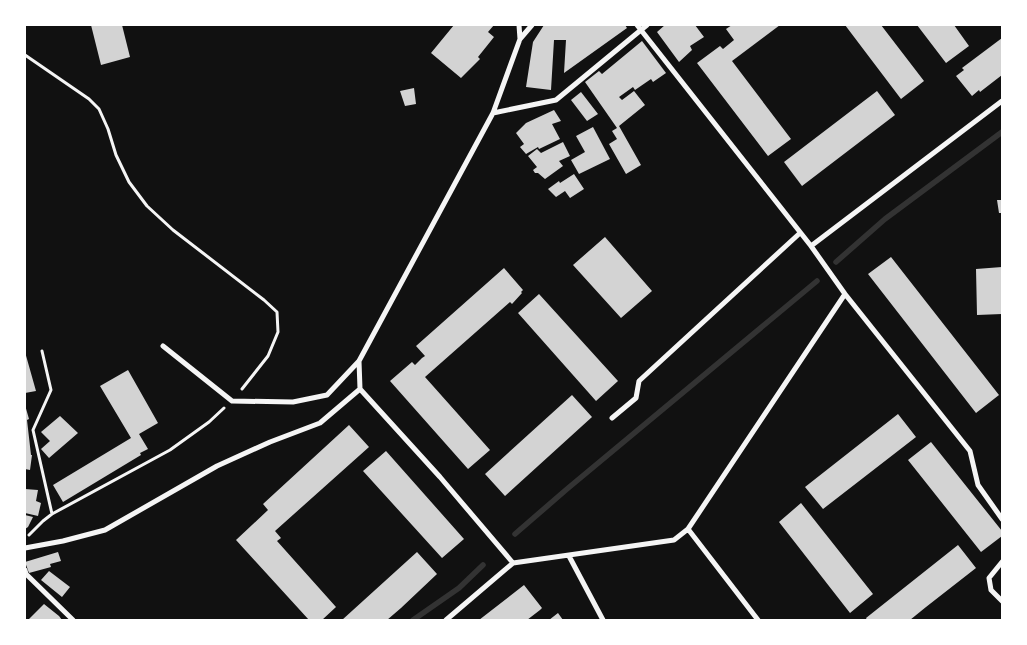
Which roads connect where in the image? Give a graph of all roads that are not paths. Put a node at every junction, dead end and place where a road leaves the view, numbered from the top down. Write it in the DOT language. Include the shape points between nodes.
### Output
graph roads {
  1 [pos="519,25"];
  2 [pos="532,25"];
  3 [pos="637,25"];
  4 [pos="647,25"];
  5 [pos="641,30"];
  6 [pos="520,39"];
  7 [pos="1002,101"];
  8 [pos="493,113"];
  9 [pos="800,233"];
  10 [pos="811,246"];
  11 [pos="845,294"];
  12 [pos="163,346"];
  13 [pos="359,360"];
  14 [pos="360,389"];
  15 [pos="612,418"];
  16 [pos="1002,519"];
  17 [pos="688,529"];
  18 [pos="25,548"];
  19 [pos="570,556"];
  20 [pos="1002,562"];
  21 [pos="514,563"];
  22 [pos="25,570"];
  23 [pos="1002,600"];
  24 [pos="73,620"];
  25 [pos="446,620"];
  26 [pos="603,620"];
  27 [pos="758,620"];
  1 -- 6 [label="street"];
  2 -- 6 [label="street"];
  3 -- 5 [label="street"];
  4 -- 5 [label="street"];
  5 -- 8 [label="street" via="556,100"];
  5 -- 9 [label="street"];
  6 -- 8 [label="street"];
  7 -- 10 [label="street"];
  8 -- 13 [label="street"];
  9 -- 10 [label="street"];
  9 -- 15 [label="street" via="639,381 636,398"];
  10 -- 11 [label="street"];
  11 -- 16 [label="street" via="970,452 978,485"];
  11 -- 17 [label="street"];
  12 -- 13 [label="street" via="232,401 293,402 327,395"];
  13 -- 14 [label="street"];
  14 -- 18 [label="street" via="320,424 217,466 105,530"];
  14 -- 21 [label="street"];
  17 -- 19 [label="street" via="674,540"];
  17 -- 27 [label="street"];
  19 -- 21 [label="street"];
  19 -- 26 [label="street"];
  20 -- 23 [label="street" via="989,578 991,590"];
  21 -- 25 [label="street"];
  22 -- 24 [label="street"];
}
